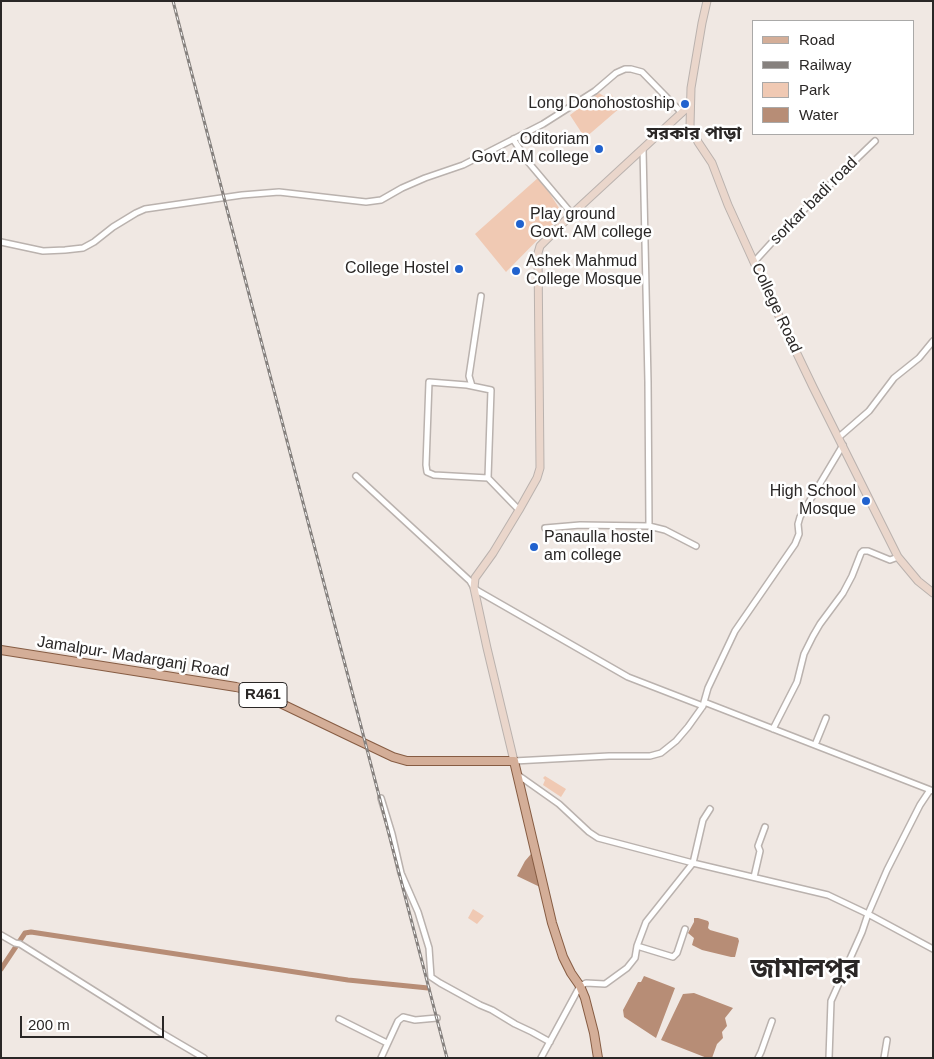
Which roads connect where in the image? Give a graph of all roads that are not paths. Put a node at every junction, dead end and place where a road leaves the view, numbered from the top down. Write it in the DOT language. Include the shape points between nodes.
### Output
graph roads {
  1 [pos="707,1"];
  2 [pos="690,105"];
  3 [pos="682,113"];
  4 [pos="513,140"];
  5 [pos="875,141"];
  6 [pos="643,148"];
  7 [pos="572,214"];
  8 [pos="1,242"];
  9 [pos="754,262"];
  10 [pos="481,296"];
  11 [pos="933,341"];
  12 [pos="469,376"];
  13 [pos="461,384"];
  14 [pos="472,386"];
  15 [pos="839,437"];
  16 [pos="843,445"];
  17 [pos="356,476"];
  18 [pos="488,478"];
  19 [pos="518,510"];
  20 [pos="649,526"];
  21 [pos="545,528"];
  22 [pos="696,546"];
  23 [pos="898,557"];
  24 [pos="474,588"];
  25 [pos="933,593"];
  26 [pos="1,650"];
  27 [pos="703,704"];
  28 [pos="826,718"];
  29 [pos="773,729"];
  30 [pos="815,746"];
  31 [pos="514,761"];
  32 [pos="518,775"];
  33 [pos="931,790"];
  34 [pos="381,798"];
  35 [pos="710,809"];
  36 [pos="765,827"];
  37 [pos="693,863"];
  38 [pos="754,877"];
  39 [pos="868,914"];
  40 [pos="685,928"];
  41 [pos="1,934"];
  42 [pos="637,946"];
  43 [pos="933,949"];
  44 [pos="580,986"];
  45 [pos="436,1018"];
  46 [pos="339,1019"];
  47 [pos="772,1021"];
  48 [pos="887,1040"];
  49 [pos="550,1042"];
  50 [pos="388,1044"];
  51 [pos="204,1058"];
  52 [pos="381,1058"];
  53 [pos="541,1058"];
  54 [pos="598,1058"];
  55 [pos="758,1058"];
  56 [pos="829,1058"];
  57 [pos="884,1058"];
  1 -- 2 [label="main road, College Road"];
  2 -- 3 [label="main road"];
  2 -- 9 [label="main road, College Road" via="690,126 712,163"];
  3 -- 4 [label="street" via="642,72 631,68 616,73 563,112"];
  3 -- 6 [label="main road"];
  4 -- 7 [label="street"];
  4 -- 8 [label="street" via="374,202 279,192 242,195 145,209 113,226 83,248 43,251"];
  5 -- 9 [label="street, sorkar badi road"];
  6 -- 7 [label="main road"];
  6 -- 20 [label="street"];
  7 -- 19 [label="main road" via="540,246 538,253 540,468"];
  9 -- 15 [label="main road, College Road"];
  10 -- 12 [label="street"];
  11 -- 15 [label="street" via="919,358 894,378 869,411"];
  12 -- 13 [label="street"];
  12 -- 14 [label="street"];
  13 -- 14 [label="street"];
  13 -- 18 [label="street" via="429,382 427,472"];
  14 -- 18 [label="street" via="491,390"];
  15 -- 16 [label="main road, College Road"];
  16 -- 23 [label="main road, College Road"];
  16 -- 27 [label="street" via="800,517 795,544 735,631"];
  17 -- 24 [label="street"];
  18 -- 19 [label="street"];
  19 -- 24 [label="main road" via="475,578"];
  20 -- 21 [label="street"];
  20 -- 22 [label="street" via="665,530"];
  23 -- 25 [label="main road, College Road"];
  23 -- 29 [label="street" via="890,560 868,551 861,553 843,593 813,636 804,654 797,682"];
  24 -- 27 [label="street" via="628,677"];
  24 -- 31 [label="main road"];
  26 -- 31 [label="main road, Jamalpur- Madarganj Road / R461" via="257,692 407,761"];
  27 -- 29 [label="street"];
  27 -- 31 [label="street" via="676,741 661,753"];
  28 -- 30 [label="street"];
  29 -- 30 [label="street"];
  30 -- 33 [label="street"];
  31 -- 32 [label="main road"];
  32 -- 37 [label="street" via="559,804 598,838"];
  32 -- 44 [label="main road" via="552,922 563,957"];
  33 -- 39 [label="street" via="920,805"];
  34 -- 49 [label="street" via="402,873 429,948 431,977"];
  35 -- 37 [label="street"];
  36 -- 38 [label="street" via="758,846 760,851"];
  37 -- 38 [label="street"];
  37 -- 42 [label="street" via="646,922"];
  38 -- 39 [label="street" via="828,895"];
  39 -- 43 [label="street"];
  39 -- 56 [label="street" via="831,1002"];
  40 -- 42 [label="street" via="673,957"];
  41 -- 51 [label="street"];
  42 -- 44 [label="street" via="635,958 613,979 605,984 586,983"];
  44 -- 49 [label="street"];
  44 -- 54 [label="main road"];
  45 -- 50 [label="street" via="415,1020 403,1017"];
  46 -- 50 [label="street"];
  47 -- 55 [label="street"];
  48 -- 57 [label="street"];
  49 -- 53 [label="street"];
  50 -- 52 [label="street"];
}
